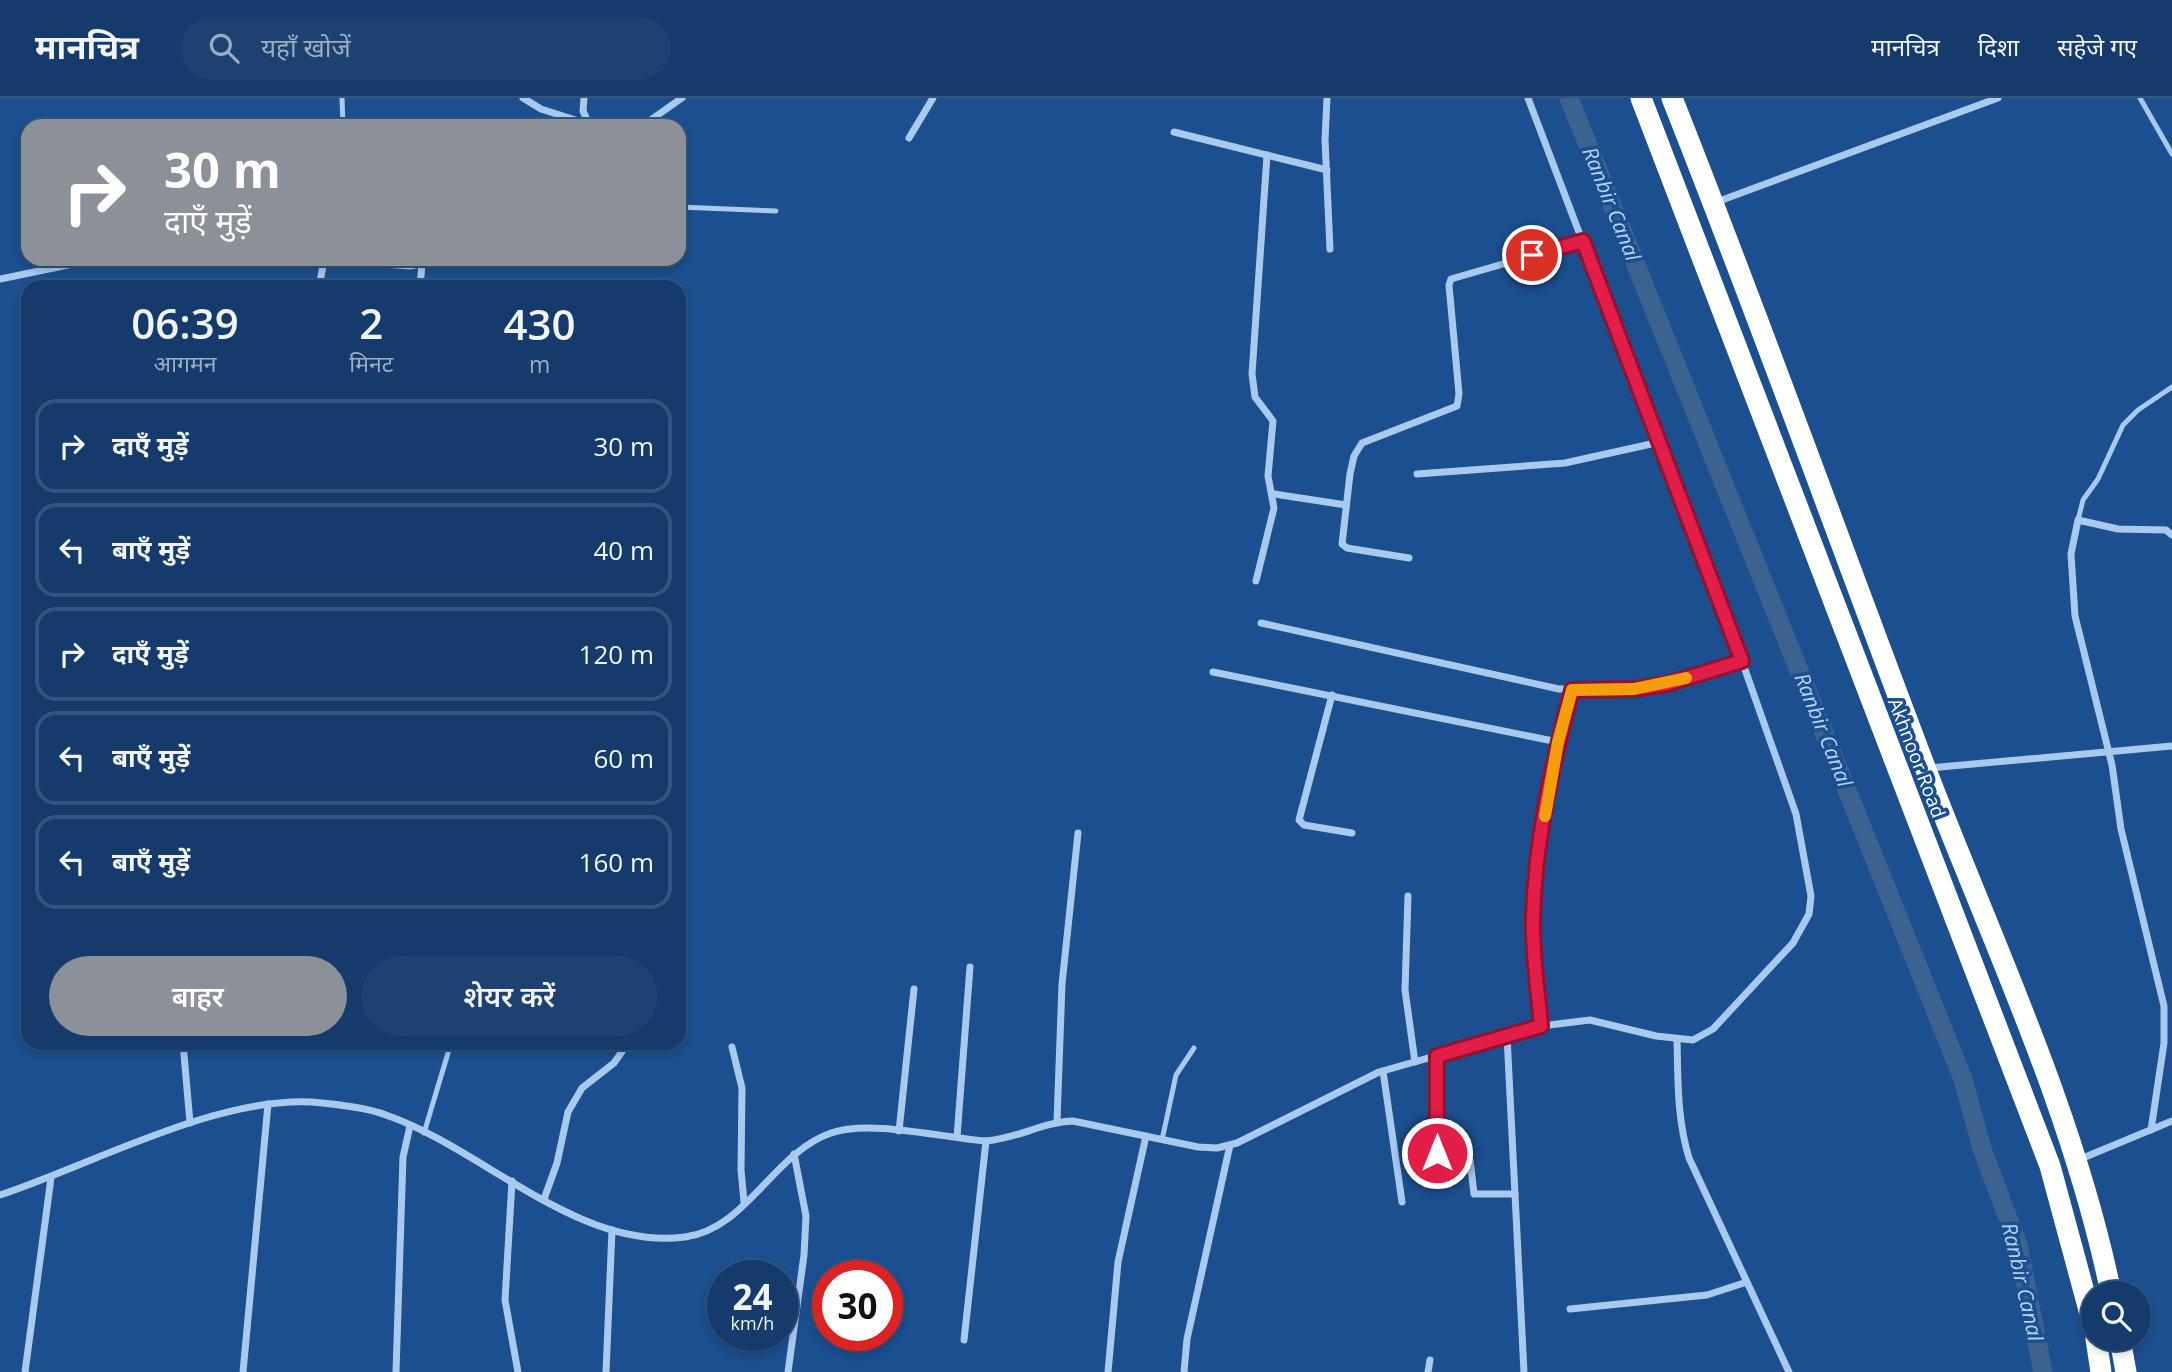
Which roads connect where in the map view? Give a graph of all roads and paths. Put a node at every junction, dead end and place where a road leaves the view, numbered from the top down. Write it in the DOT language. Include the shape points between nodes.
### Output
graph roads {
  1 [pos="342,98"];
  2 [pos="523,98"];
  3 [pos="584,98"];
  4 [pos="682,98"];
  5 [pos="933,98"];
  6 [pos="1327,98"];
  7 [pos="1528,98"];
  8 [pos="1641,98"];
  9 [pos="1672,98"];
  10 [pos="1998,98"];
  11 [pos="2140,98"];
  12 [pos="343,119"];
  13 [pos="572,119"];
  14 [pos="587,119"];
  15 [pos="657,119"];
  16 [pos="1174,132"];
  17 [pos="909,138"];
  18 [pos="2172,154"];
  19 [pos="1267,155"];
  20 [pos="1327,170"];
  21 [pos="1714,203"];
  22 [pos="686,207"];
  23 [pos="776,211"];
  24 [pos="1583,241"];
  25 [pos="1330,249"];
  26 [pos="63,266"];
  27 [pos="0,279"];
  28 [pos="2172,387"];
  29 [pos="1660,442"];
  30 [pos="1417,474"];
  31 [pos="1274,494"];
  32 [pos="1346,505"];
  33 [pos="2078,520"];
  34 [pos="2172,535"];
  35 [pos="1409,558"];
  36 [pos="1256,581"];
  37 [pos="1261,623"];
  38 [pos="1742,661"];
  39 [pos="1213,672"];
  40 [pos="1572,690"];
  41 [pos="1332,695"];
  42 [pos="1558,742"];
  43 [pos="2172,746"];
  44 [pos="2109,754"];
  45 [pos="1926,768"];
  46 [pos="1078,833"];
  47 [pos="1352,833"];
  48 [pos="1408,897"];
  49 [pos="970,967"];
  50 [pos="914,989"];
  51 [pos="1541,1026"];
  52 [pos="1507,1036"];
  53 [pos="1677,1039"];
  54 [pos="732,1047"];
  55 [pos="1194,1048"];
  56 [pos="184,1050"];
  57 [pos="449,1050"];
  58 [pos="623,1050"];
  59 [pos="1437,1056"];
  60 [pos="1415,1062"];
  61 [pos="1383,1071"];
  62 [pos="268,1104"];
  63 [pos="1058,1121"];
  64 [pos="2172,1121"];
  65 [pos="190,1123"];
  66 [pos="410,1126"];
  67 [pos="2151,1130"];
  68 [pos="899,1131"];
  69 [pos="424,1133"];
  70 [pos="1146,1136"];
  71 [pos="957,1137"];
  72 [pos="1162,1140"];
  73 [pos="986,1141"];
  74 [pos="1230,1145"];
  75 [pos="793,1154"];
  76 [pos="2078,1161"];
  77 [pos="51,1178"];
  78 [pos="512,1181"];
  79 [pos="0,1195"];
  80 [pos="1515,1195"];
  81 [pos="544,1199"];
  82 [pos="744,1202"];
  83 [pos="1402,1202"];
  84 [pos="612,1230"];
  85 [pos="2082,1281"];
  86 [pos="2108,1281"];
  87 [pos="1747,1282"];
  88 [pos="1570,1309"];
  89 [pos="964,1340"];
  90 [pos="2098,1351"];
  91 [pos="2122,1351"];
  92 [pos="1430,1360"];
  93 [pos="26,1372"];
  94 [pos="243,1372"];
  95 [pos="396,1372"];
  96 [pos="519,1372"];
  97 [pos="607,1372"];
  98 [pos="788,1372"];
  99 [pos="1108,1372"];
  100 [pos="1184,1372"];
  101 [pos="1429,1372"];
  102 [pos="1524,1372"];
  103 [pos="1789,1372"];
  104 [pos="2101,1372"];
  105 [pos="2126,1372"];
  1 -- 12 [label="lane"];
  2 -- 13 [label="street"];
  3 -- 14 [label="street"];
  4 -- 15 [label="street"];
  5 -- 17 [label="street"];
  6 -- 20 [label="street"];
  7 -- 24 [label="street"];
  8 -- 85 [label="highway, Akhnoor Road" via="2041,1140"];
  9 -- 21 [label="highway"];
  10 -- 21 [label="street"];
  11 -- 18 [label="lane"];
  16 -- 19 [label="street"];
  19 -- 20 [label="street"];
  19 -- 31 [label="street" via="1252,374 1255,397 1273,421 1268,476"];
  20 -- 25 [label="street"];
  21 -- 45 [label="highway"];
  22 -- 23 [label="lane"];
  24 -- 29 [label="street"];
  24 -- 32 [label="street" via="1451,279 1459,402 1454,409 1362,443 1354,456"];
  26 -- 27 [label="street"];
  28 -- 33 [label="lane" via="2123,425 2083,500"];
  29 -- 30 [label="street" via="1564,463"];
  29 -- 38 [label="street"];
  31 -- 32 [label="street"];
  31 -- 36 [label="street"];
  32 -- 35 [label="street" via="1344,546"];
  33 -- 34 [label="street" via="2118,529 2166,530"];
  33 -- 44 [label="street" via="2071,554 2075,616"];
  37 -- 40 [label="street"];
  38 -- 40 [label="street" via="1667,684"];
  38 -- 53 [label="street" via="1796,814 1811,896 1809,914 1793,943 1713,1029 1693,1040"];
  39 -- 41 [label="street"];
  40 -- 42 [label="street"];
  41 -- 42 [label="street"];
  41 -- 47 [label="street" via="1300,820 1304,825"];
  42 -- 51 [label="street" via="1536,870 1533,940"];
  43 -- 44 [label="street"];
  44 -- 45 [label="street"];
  44 -- 67 [label="street" via="2121,829 2164,1006 2164,1043"];
  45 -- 76 [label="highway"];
  46 -- 63 [label="street" via="1062,984"];
  48 -- 60 [label="street" via="1405,989"];
  49 -- 71 [label="street"];
  50 -- 68 [label="street"];
  51 -- 52 [label="street"];
  51 -- 53 [label="street" via="1590,1020"];
  52 -- 59 [label="street"];
  52 -- 80 [label="street"];
  53 -- 87 [label="street" via="1681,1132"];
  54 -- 82 [label="street" via="742,1088"];
  55 -- 72 [label="lane" via="1176,1074"];
  56 -- 65 [label="street"];
  57 -- 69 [label="lane"];
  58 -- 81 [label="street" via="582,1088 568,1112"];
  59 -- 60 [label="street"];
  59 -- 80 [label="street" via="1439,1157 1470,1160 1474,1194"];
  60 -- 61 [label="street"];
  61 -- 74 [label="street"];
  61 -- 83 [label="street"];
  62 -- 65 [label="street"];
  62 -- 66 [label="street" via="313,1102 385,1114"];
  62 -- 94 [label="street"];
  63 -- 70 [label="street"];
  63 -- 73 [label="street"];
  64 -- 67 [label="street"];
  65 -- 77 [label="street"];
  66 -- 69 [label="street"];
  66 -- 95 [label="street" via="403,1157"];
  67 -- 76 [label="street"];
  68 -- 71 [label="street"];
  68 -- 75 [label="street" via="833,1132"];
  69 -- 78 [label="street"];
  70 -- 72 [label="street"];
  70 -- 99 [label="street" via="1118,1262"];
  71 -- 73 [label="street"];
  72 -- 74 [label="street" via="1198,1147"];
  73 -- 89 [label="street"];
  74 -- 100 [label="street" via="1187,1339"];
  75 -- 82 [label="street"];
  75 -- 98 [label="street" via="806,1216"];
  76 -- 86 [label="highway"];
  77 -- 79 [label="street"];
  77 -- 93 [label="street"];
  78 -- 81 [label="street"];
  78 -- 96 [label="street" via="505,1300"];
  80 -- 102 [label="street"];
  81 -- 84 [label="street"];
  82 -- 84 [label="street" via="710,1231 685,1237 646,1237"];
  84 -- 97 [label="street"];
  87 -- 88 [label="street" via="1707,1296"];
  87 -- 103 [label="street"];
  90 -- 104 [label="highway"];
  91 -- 105 [label="highway"];
  92 -- 101 [label="street"];
}
